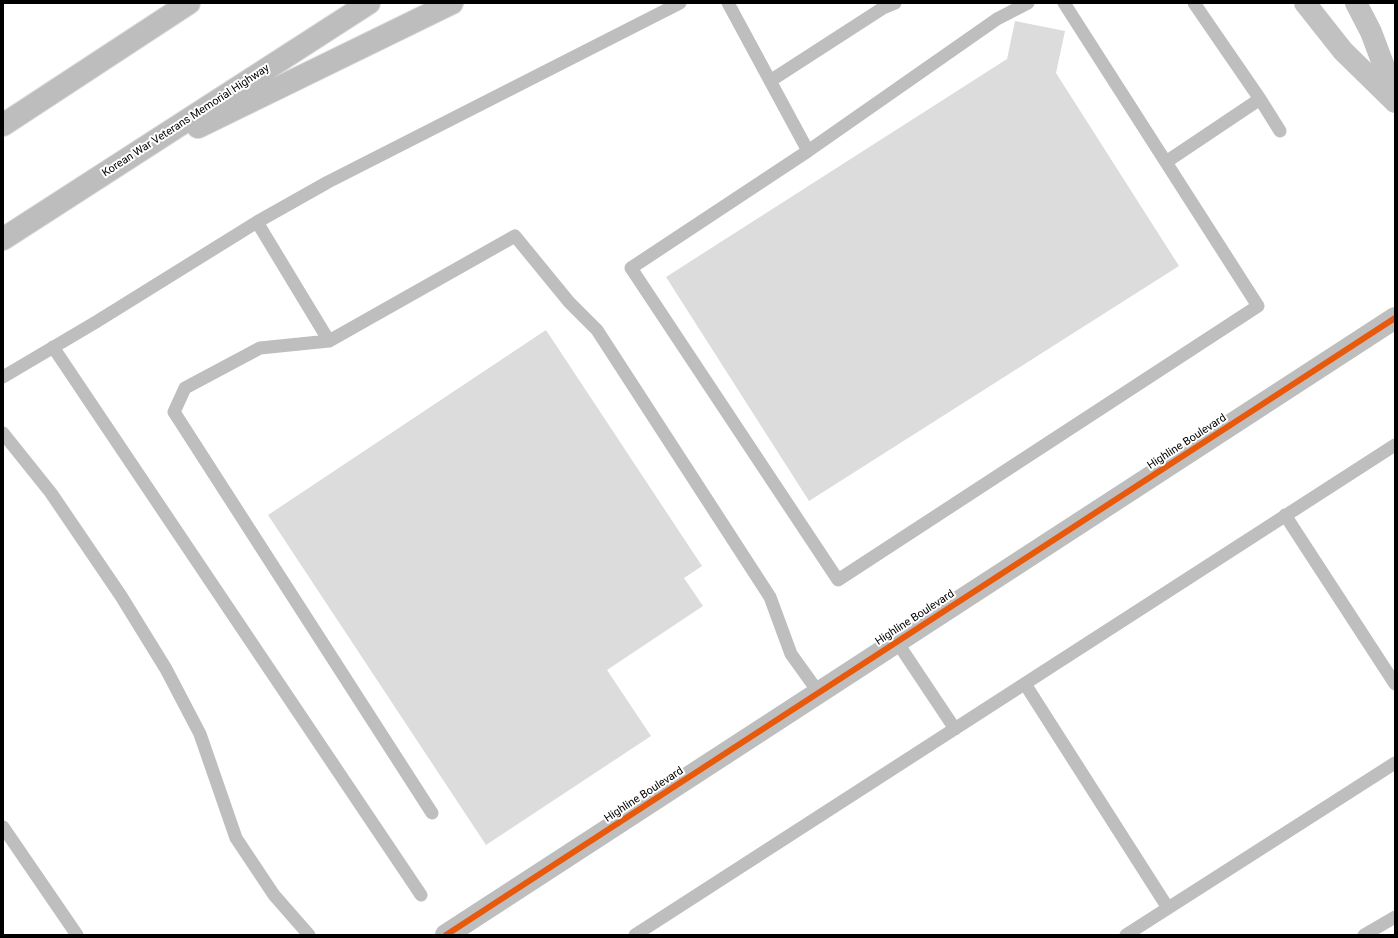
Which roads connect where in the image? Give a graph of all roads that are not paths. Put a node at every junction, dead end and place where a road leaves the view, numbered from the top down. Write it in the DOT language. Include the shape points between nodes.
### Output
graph roads {
  1 [pos="178,3"];
  2 [pos="189,3"];
  3 [pos="369,3"];
  4 [pos="452,3"];
  5 [pos="680,3"];
  6 [pos="728,3"];
  7 [pos="895,3"];
  8 [pos="1028,3"];
  9 [pos="1064,3"];
  10 [pos="1194,3"];
  11 [pos="1305,3"];
  12 [pos="1356,3"];
  13 [pos="150,29"];
  14 [pos="770,81"];
  15 [pos="1395,96"];
  16 [pos="1260,99"];
  17 [pos="1395,102"];
  18 [pos="3,125"];
  19 [pos="1280,131"];
  20 [pos="808,151"];
  21 [pos="1166,162"];
  22 [pos="108,172"];
  23 [pos="258,222"];
  24 [pos="3,240"];
  25 [pos="1395,318"];
  26 [pos="329,341"];
  27 [pos="53,347"];
  28 [pos="3,377"];
  29 [pos="3,433"];
  30 [pos="1395,446"];
  31 [pos="1285,516"];
  32 [pos="897,642"];
  33 [pos="1025,684"];
  34 [pos="1395,684"];
  35 [pos="819,693"];
  36 [pos="955,730"];
  37 [pos="1395,763"];
  38 [pos="432,813"];
  39 [pos="3,827"];
  40 [pos="421,895"];
  41 [pos="1168,908"];
  42 [pos="1395,917"];
  43 [pos="76,935"];
  44 [pos="309,935"];
  45 [pos="447,935"];
  46 [pos="635,935"];
  47 [pos="1126,935"];
  48 [pos="1364,935"];
  1 -- 13 [label="highway"];
  2 -- 13 [label="highway"];
  3 -- 22 [label="highway, Korean War Veterans Memorial Highway"];
  4 -- 22 [label="highway"];
  5 -- 23 [label="lane" via="328,182"];
  6 -- 14 [label="lane"];
  7 -- 14 [label="lane" via="883,8"];
  8 -- 20 [label="lane" via="997,20"];
  9 -- 21 [label="lane"];
  10 -- 16 [label="lane"];
  11 -- 17 [label="main road" via="1342,51"];
  12 -- 15 [label="main road" via="1371,32"];
  13 -- 18 [label="highway"];
  14 -- 20 [label="lane"];
  16 -- 19 [label="lane"];
  16 -- 21 [label="lane"];
  20 -- 21 [label="lane" via="632,268 838,580 1258,306"];
  22 -- 24 [label="highway, Korean War Veterans Memorial Highway"];
  23 -- 26 [label="lane"];
  23 -- 27 [label="lane"];
  25 -- 32 [label="street, Highline Boulevard"];
  26 -- 35 [label="lane" via="515,236 569,302 597,330 770,597 790,654"];
  26 -- 38 [label="lane" via="260,348 185,388 174,412"];
  27 -- 28 [label="lane"];
  27 -- 40 [label="lane"];
  29 -- 44 [label="lane" via="51,493 158,656 200,734 236,838 274,895"];
  30 -- 31 [label="lane"];
  31 -- 33 [label="lane"];
  31 -- 34 [label="lane"];
  32 -- 35 [label="street, Highline Boulevard"];
  32 -- 36 [label="lane"];
  33 -- 36 [label="lane"];
  33 -- 41 [label="lane"];
  35 -- 45 [label="street, Highline Boulevard"];
  36 -- 46 [label="lane"];
  37 -- 41 [label="lane"];
  39 -- 43 [label="lane"];
  41 -- 47 [label="lane"];
  42 -- 48 [label="lane"];
}
